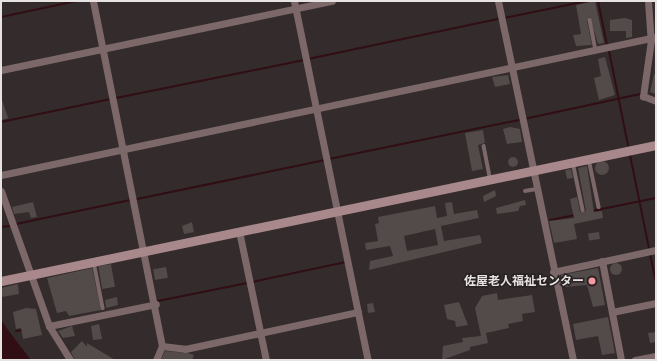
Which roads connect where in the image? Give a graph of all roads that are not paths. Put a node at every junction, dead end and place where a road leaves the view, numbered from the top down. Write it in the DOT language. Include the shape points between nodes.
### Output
graph roads {
  1 [pos="93,1"];
  2 [pos="294,1"];
  3 [pos="332,1"];
  4 [pos="498,1"];
  5 [pos="648,1"];
  6 [pos="295,9"];
  7 [pos="590,20"];
  8 [pos="654,36"];
  9 [pos="103,48"];
  10 [pos="597,52"];
  11 [pos="512,69"];
  12 [pos="1,70"];
  13 [pos="656,101"];
  14 [pos="316,110"];
  15 [pos="656,145"];
  16 [pos="484,146"];
  17 [pos="124,149"];
  18 [pos="589,159"];
  19 [pos="573,162"];
  20 [pos="532,171"];
  21 [pos="1,175"];
  22 [pos="490,179"];
  23 [pos="536,189"];
  24 [pos="1,191"];
  25 [pos="525,191"];
  26 [pos="599,207"];
  27 [pos="583,210"];
  28 [pos="337,211"];
  29 [pos="240,231"];
  30 [pos="656,250"];
  31 [pos="146,251"];
  32 [pos="94,262"];
  33 [pos="602,262"];
  34 [pos="553,272"];
  35 [pos="31,275"];
  36 [pos="1,281"];
  37 [pos="656,303"];
  38 [pos="156,304"];
  39 [pos="103,308"];
  40 [pos="358,312"];
  41 [pos="612,312"];
  42 [pos="48,326"];
  43 [pos="261,332"];
  44 [pos="162,346"];
  45 [pos="656,356"];
  46 [pos="70,360"];
  47 [pos="156,360"];
  48 [pos="266,360"];
  49 [pos="368,360"];
  50 [pos="573,360"];
  51 [pos="621,360"];
  52 [pos="635,360"];
  1 -- 9 [label="street"];
  2 -- 6 [label="street"];
  3 -- 6 [label="street"];
  4 -- 11 [label="street"];
  5 -- 8 [label="street"];
  6 -- 9 [label="street"];
  6 -- 14 [label="street"];
  7 -- 10 [label="lane"];
  8 -- 10 [label="street"];
  8 -- 13 [label="street" via="643,96"];
  9 -- 12 [label="street"];
  9 -- 17 [label="street"];
  10 -- 11 [label="street"];
  11 -- 14 [label="street"];
  11 -- 20 [label="street"];
  14 -- 17 [label="street"];
  14 -- 28 [label="street"];
  15 -- 18 [label="street"];
  16 -- 22 [label="lane"];
  17 -- 21 [label="street"];
  17 -- 31 [label="street"];
  18 -- 19 [label="street"];
  18 -- 26 [label="lane"];
  19 -- 20 [label="street"];
  19 -- 27 [label="lane"];
  20 -- 22 [label="street"];
  20 -- 23 [label="street"];
  22 -- 28 [label="street"];
  23 -- 25 [label="lane"];
  23 -- 34 [label="street"];
  24 -- 35 [label="street"];
  28 -- 29 [label="street"];
  28 -- 40 [label="street"];
  29 -- 31 [label="street"];
  29 -- 43 [label="street"];
  30 -- 33 [label="street"];
  31 -- 32 [label="street"];
  31 -- 38 [label="street"];
  32 -- 35 [label="street"];
  32 -- 39 [label="lane"];
  33 -- 34 [label="street"];
  33 -- 41 [label="street"];
  34 -- 50 [label="street"];
  35 -- 36 [label="street"];
  35 -- 42 [label="street"];
  37 -- 41 [label="street"];
  38 -- 42 [label="street"];
  38 -- 44 [label="street"];
  40 -- 43 [label="street"];
  40 -- 49 [label="street"];
  41 -- 51 [label="street"];
  42 -- 46 [label="street"];
  43 -- 44 [label="street" via="185,348"];
  43 -- 48 [label="street"];
  44 -- 47 [label="street"];
  45 -- 52 [label="street"];
}
